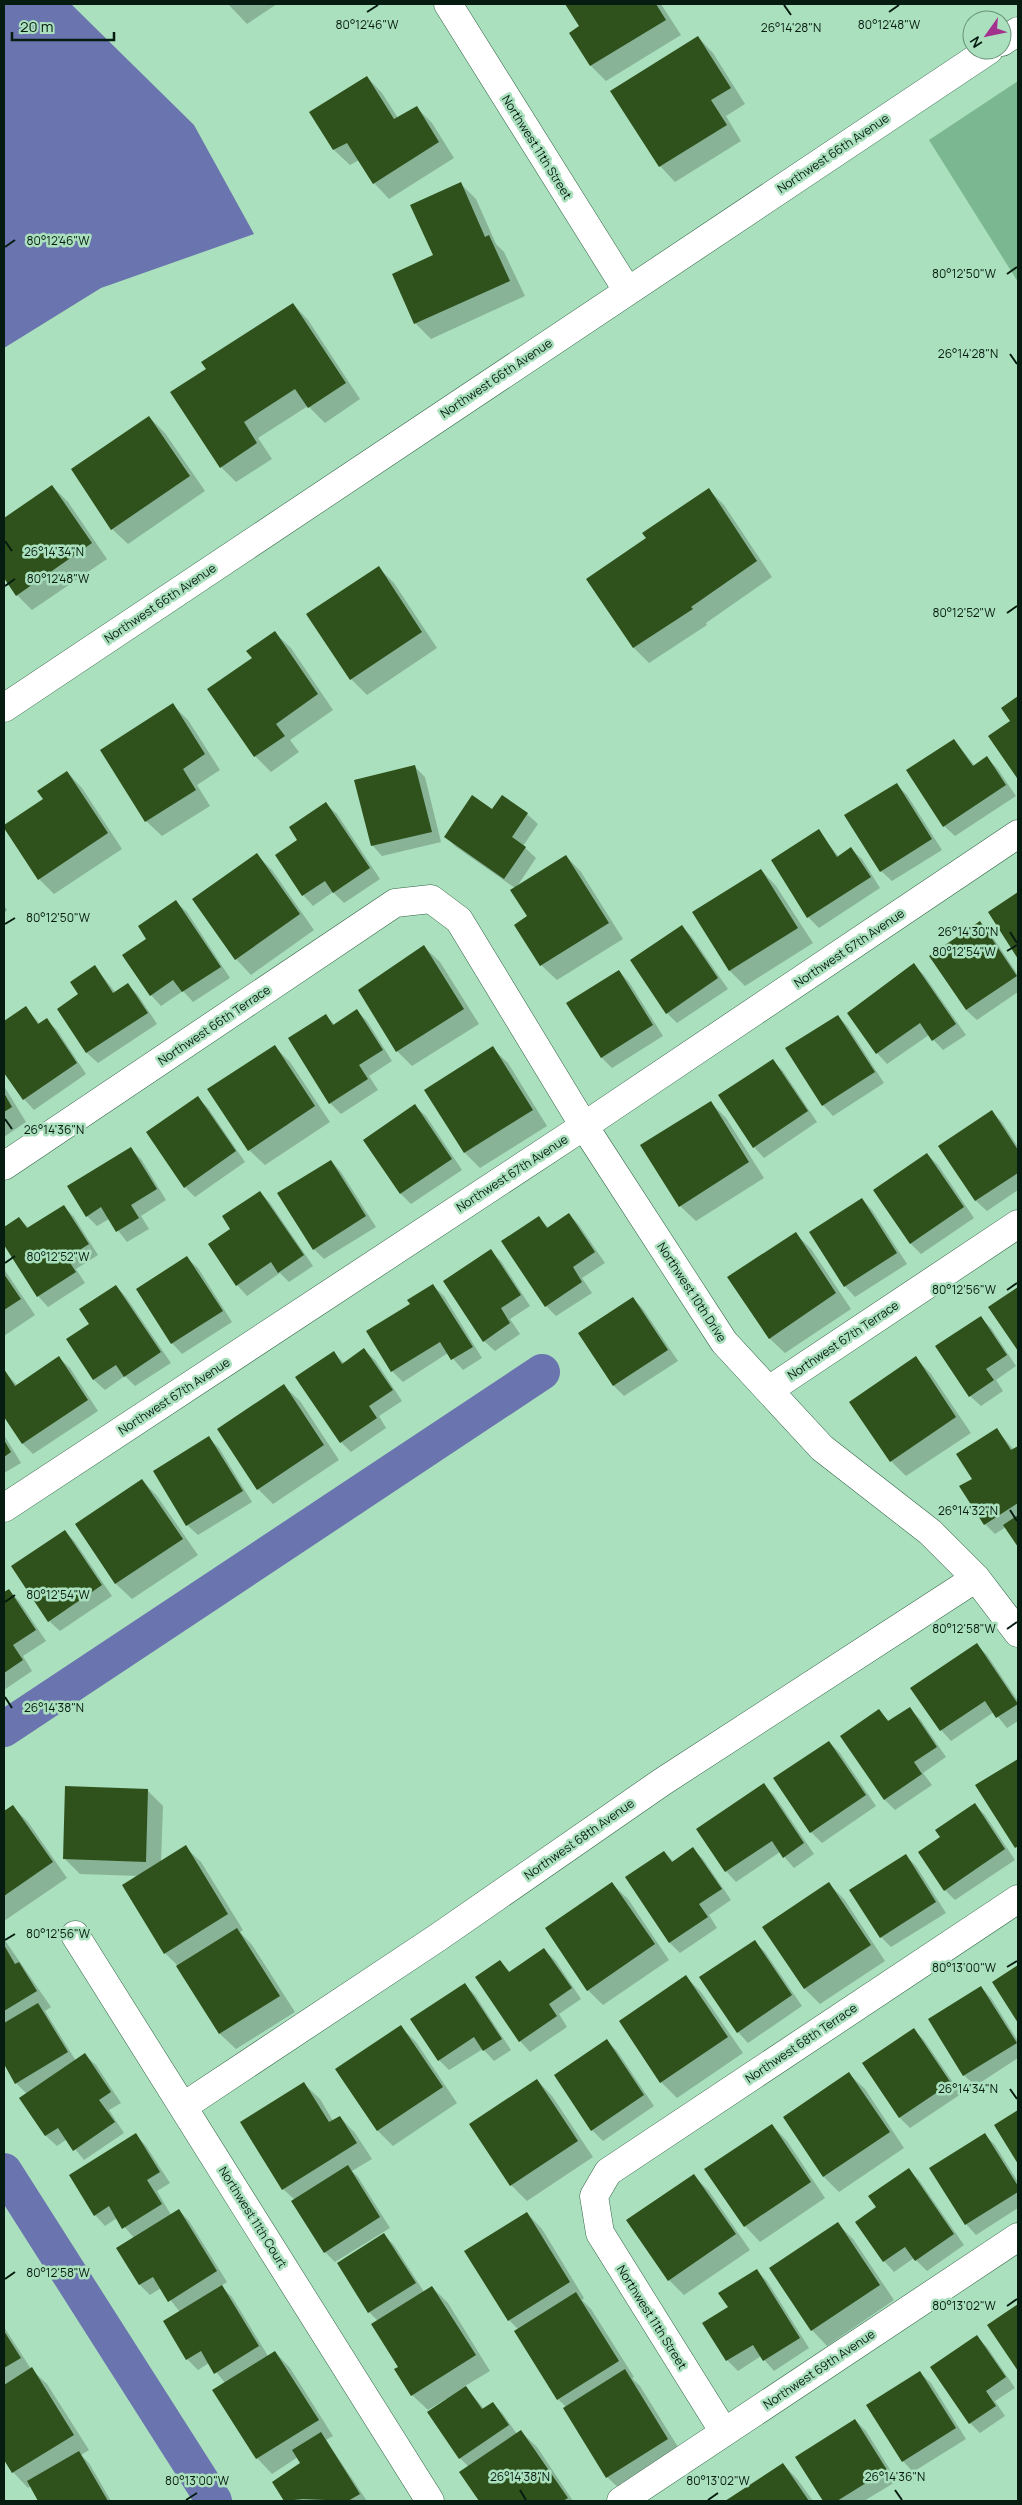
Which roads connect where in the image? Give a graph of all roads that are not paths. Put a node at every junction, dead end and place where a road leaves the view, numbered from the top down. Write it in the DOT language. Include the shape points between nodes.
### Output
graph roads {
  1 [pos="448,4"];
  2 [pos="975,60"];
  3 [pos="627,290"];
  4 [pos="4,708"];
  5 [pos="1018,834"];
  6 [pos="431,899"];
  7 [pos="584,1126"];
  8 [pos="4,1166"];
  9 [pos="1018,1224"];
  10 [pos="769,1390"];
  11 [pos="4,1508"];
  12 [pos="976,1578"];
  13 [pos="1018,1633"];
  14 [pos="1018,1899"];
  15 [pos="74,1934"];
  16 [pos="184,2106"];
  17 [pos="594,2196"];
  18 [pos="1018,2237"];
  19 [pos="724,2432"];
  20 [pos="430,2501"];
  21 [pos="621,2501"];
  1 -- 3 [label="street, Northwest 11th Street"];
  2 -- 3 [label="street, Northwest 66th Avenue"];
  3 -- 4 [label="street, Northwest 66th Avenue"];
  5 -- 7 [label="street, Northwest 67th Avenue"];
  6 -- 7 [label="street, Northwest 10th Drive" via="459,920"];
  6 -- 8 [label="street, Northwest 66th Terrace" via="395,903"];
  7 -- 10 [label="street, Northwest 10th Drive" via="724,1342"];
  7 -- 11 [label="street, Northwest 67th Avenue"];
  9 -- 10 [label="street, Northwest 67th Terrace"];
  10 -- 12 [label="street, Northwest 10th Drive" via="822,1448 930,1532"];
  12 -- 13 [label="street, Northwest 10th Drive"];
  12 -- 16 [label="street, Northwest 68th Avenue" via="662,1782 437,1938"];
  14 -- 17 [label="street, Northwest 68th Terrace" via="608,2172"];
  15 -- 16 [label="street, Northwest 11th Court"];
  16 -- 20 [label="street, Northwest 11th Court"];
  17 -- 19 [label="street, Northwest 11th Street" via="600,2233"];
  18 -- 19 [label="street, Northwest 69th Avenue"];
  19 -- 21 [label="street, Northwest 69th Avenue"];
}
